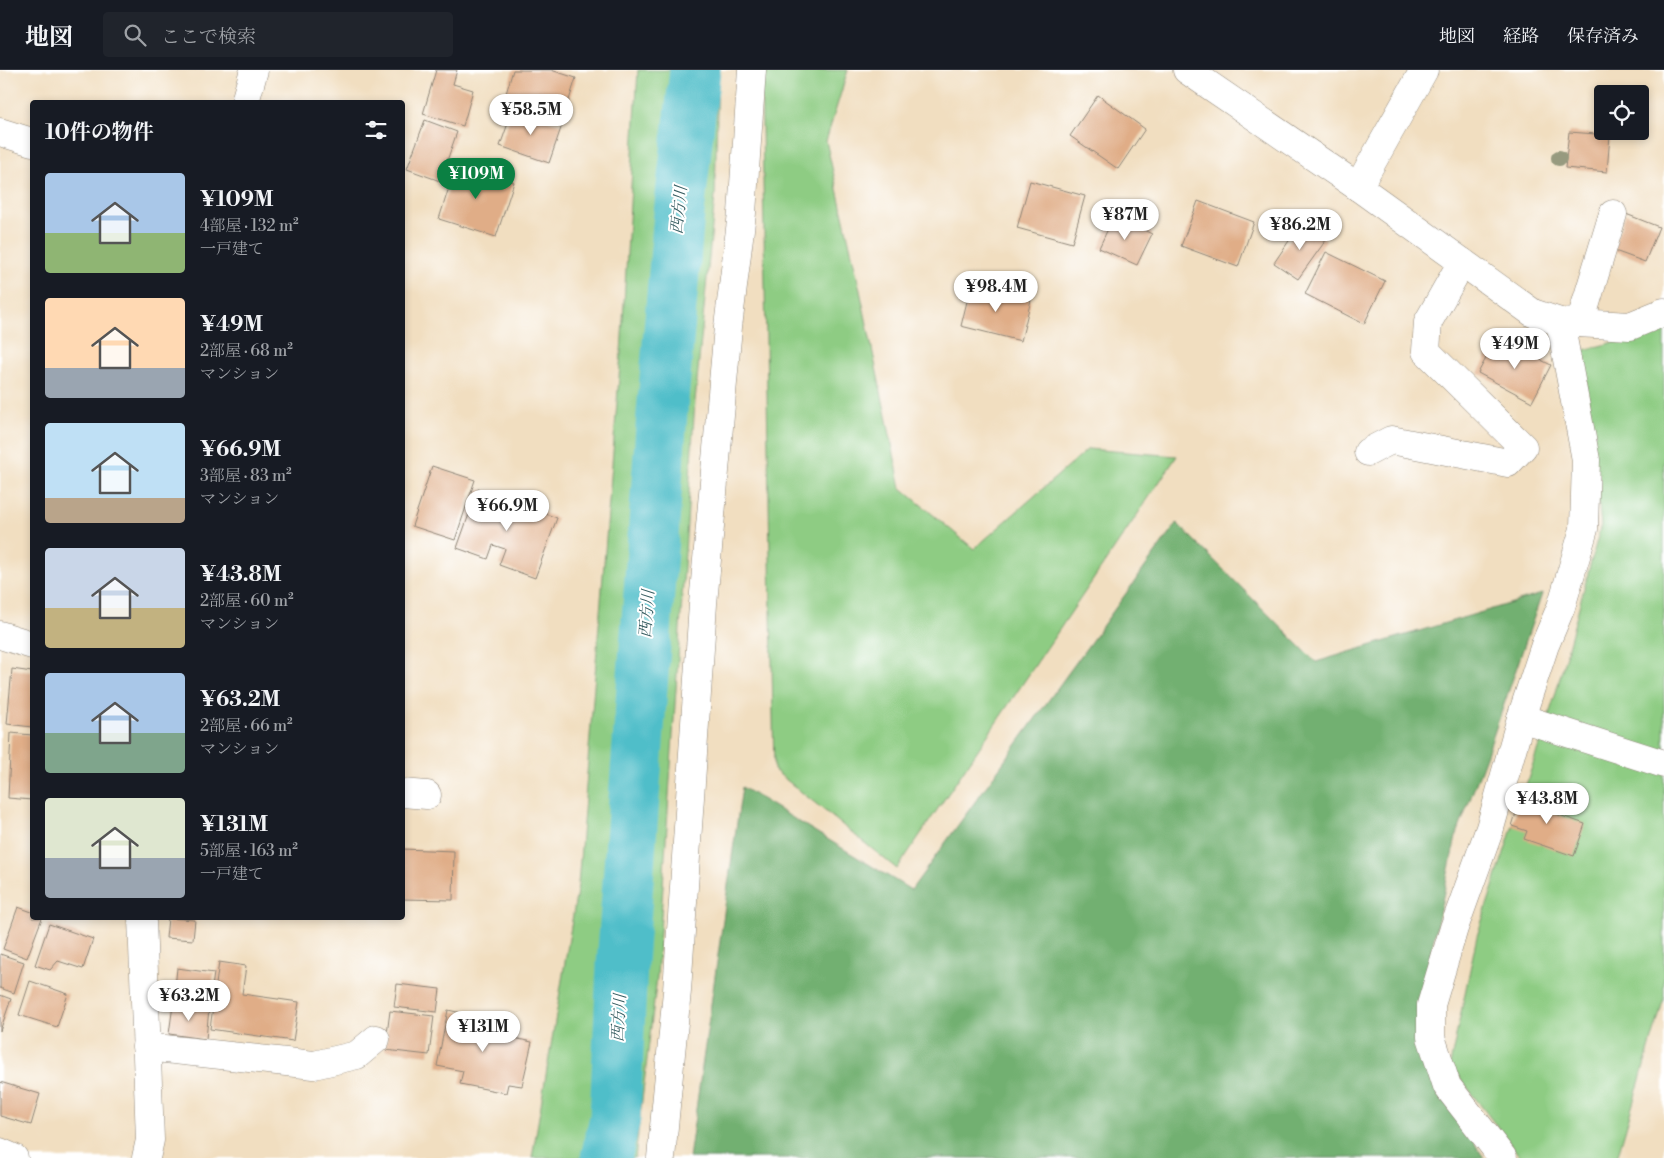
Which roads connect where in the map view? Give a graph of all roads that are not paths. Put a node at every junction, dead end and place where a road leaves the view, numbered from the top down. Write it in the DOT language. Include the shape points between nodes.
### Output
graph roads {
  1 [pos="254,70"];
  2 [pos="752,70"];
  3 [pos="1187,70"];
  4 [pos="1424,70"];
  5 [pos="246,100"];
  6 [pos="0,132"];
  7 [pos="30,141"];
  8 [pos="1358,187"];
  9 [pos="1613,214"];
  10 [pos="1462,262"];
  11 [pos="1664,312"];
  12 [pos="1570,322"];
  13 [pos="1368,452"];
  14 [pos="0,635"];
  15 [pos="30,644"];
  16 [pos="1521,718"];
  17 [pos="1664,764"];
  18 [pos="142,920"];
  19 [pos="376,1039"];
  20 [pos="146,1047"];
  21 [pos="0,1152"];
  22 [pos="14,1158"];
  23 [pos="146,1158"];
  24 [pos="661,1158"];
  25 [pos="1503,1158"];
  1 -- 5 [label="street"];
  2 -- 24 [label="street" via="742,213 728,327 703,604 677,991"];
  3 -- 8 [label="street"];
  4 -- 8 [label="street"];
  6 -- 7 [label="street"];
  8 -- 10 [label="street"];
  9 -- 12 [label="street"];
  10 -- 12 [label="street" via="1533,313"];
  10 -- 13 [label="street" via="1428,322 1426,351 1523,447 1508,463 1391,440"];
  11 -- 12 [label="street" via="1630,326"];
  12 -- 16 [label="street" via="1586,460 1584,529 1561,607"];
  14 -- 15 [label="street"];
  16 -- 17 [label="street"];
  16 -- 25 [label="street" via="1490,828 1454,928 1431,1005 1431,1037 1447,1086"];
  18 -- 20 [label="street"];
  19 -- 20 [label="street" via="357,1055 314,1064"];
  20 -- 23 [label="street" via="150,1140"];
  21 -- 22 [label="street"];
}
